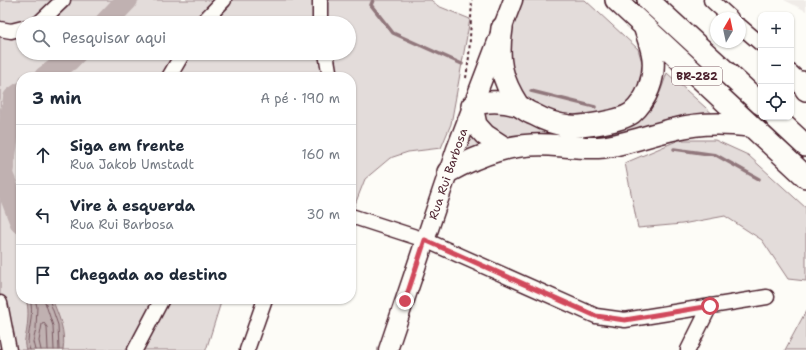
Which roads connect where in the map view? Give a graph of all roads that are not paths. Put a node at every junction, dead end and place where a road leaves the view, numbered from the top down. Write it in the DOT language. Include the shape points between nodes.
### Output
graph roads {
  1 [pos="62,0"];
  2 [pos="224,0"];
  3 [pos="320,0"];
  4 [pos="513,0"];
  5 [pos="616,0"];
  6 [pos="648,0"];
  7 [pos="710,0"];
  8 [pos="724,12"];
  9 [pos="46,16"];
  10 [pos="209,16"];
  11 [pos="320,16"];
  12 [pos="644,26"];
  13 [pos="502,28"];
  14 [pos="0,30"];
  15 [pos="16,30"];
  16 [pos="746,31"];
  17 [pos="758,41"];
  18 [pos="179,60"];
  19 [pos="327,60"];
  20 [pos="172,72"];
  21 [pos="329,72"];
  22 [pos="758,101"];
  23 [pos="518,105"];
  24 [pos="472,106"];
  25 [pos="778,120"];
  26 [pos="750,126"];
  27 [pos="806,146"];
  28 [pos="505,148"];
  29 [pos="448,172"];
  30 [pos="806,177"];
  31 [pos="356,218"];
  32 [pos="425,240"];
  33 [pos="767,296"];
  34 [pos="0,303"];
  35 [pos="159,304"];
  36 [pos="263,304"];
  37 [pos="710,306"];
  38 [pos="391,349"];
  39 [pos="10,350"];
  40 [pos="135,350"];
  41 [pos="247,350"];
  42 [pos="688,350"];
  1 -- 9 [label="street"];
  2 -- 10 [label="street"];
  3 -- 11 [label="street"];
  4 -- 13 [label="main road, Rua Rui Barbosa"];
  5 -- 12 [label="highway, BR-282"];
  6 -- 22 [label="highway, BR-282"];
  7 -- 8 [label="street"];
  12 -- 23 [label="highway" via="653,58 652,81 643,100 631,114 607,122 570,126 531,114"];
  12 -- 26 [label="highway, BR-282"];
  13 -- 23 [label="highway" via="500,60 503,76"];
  13 -- 24 [label="main road, Rua Rui Barbosa"];
  14 -- 15 [label="street"];
  16 -- 17 [label="street"];
  18 -- 20 [label="street"];
  19 -- 21 [label="street"];
  23 -- 24 [label="highway" via="483,102"];
  24 -- 28 [label="highway" via="476,125 485,135"];
  24 -- 29 [label="main road, Rua Rui Barbosa"];
  25 -- 27 [label="highway"];
  26 -- 28 [label="highway" via="723,123 675,128 605,147 548,145"];
  26 -- 30 [label="highway, BR-282"];
  28 -- 29 [label="highway"];
  29 -- 32 [label="main road, Rua Rui Barbosa"];
  31 -- 32 [label="street"];
  32 -- 37 [label="street" via="596,316 625,320"];
  32 -- 38 [label="main road, Rua Rui Barbosa"];
  33 -- 37 [label="street"];
  34 -- 39 [label="street"];
  35 -- 40 [label="street"];
  36 -- 41 [label="street"];
  37 -- 42 [label="street"];
}
